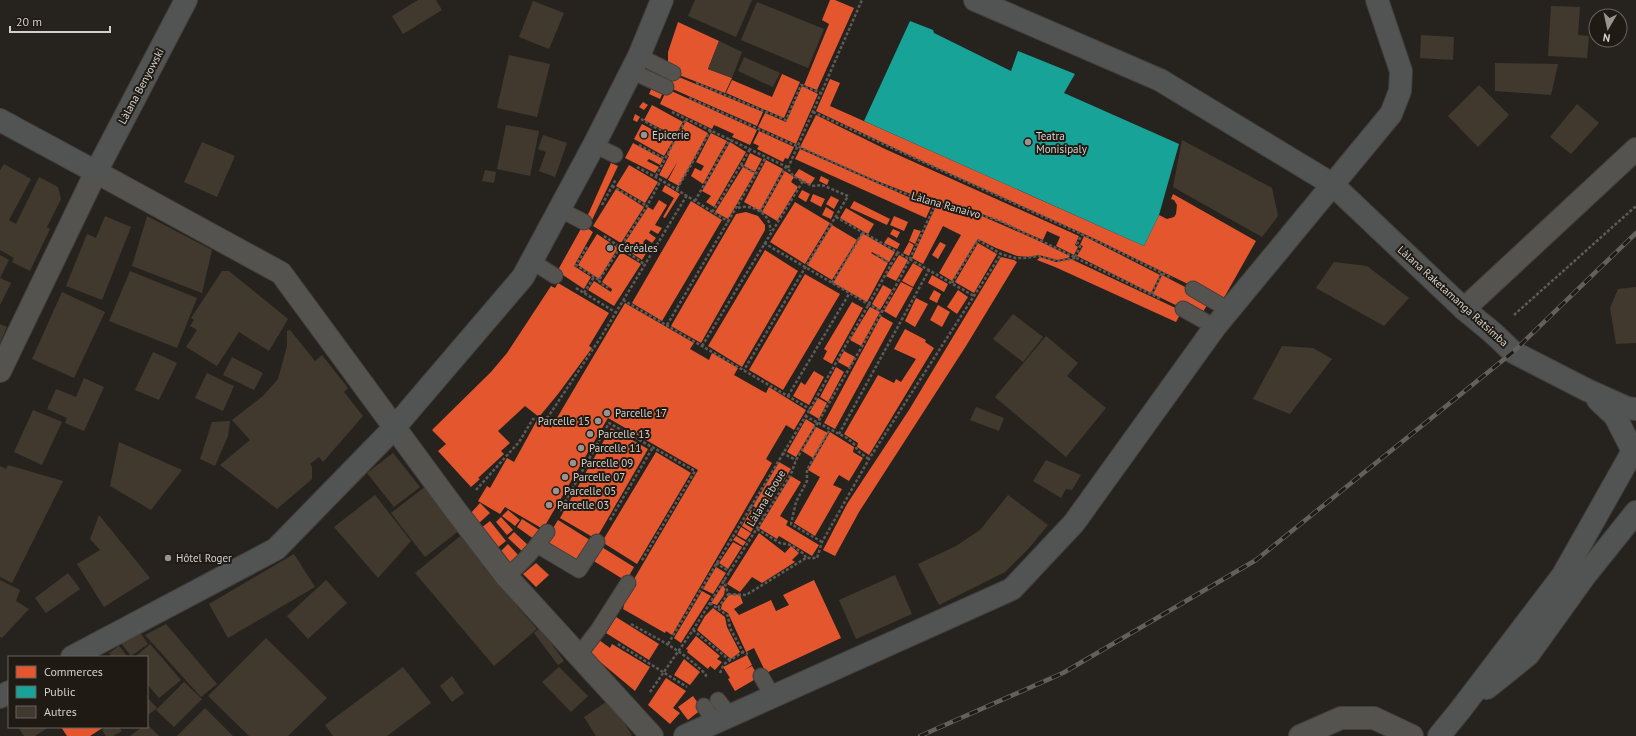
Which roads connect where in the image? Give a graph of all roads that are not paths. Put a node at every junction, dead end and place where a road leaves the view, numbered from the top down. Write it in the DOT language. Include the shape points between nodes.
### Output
graph roads {
  1 [pos="186,0"];
  2 [pos="662,0"];
  3 [pos="974,0"];
  4 [pos="1376,0"];
  5 [pos="635,63"];
  6 [pos="673,73"];
  7 [pos="666,87"];
  8 [pos="0,120"];
  9 [pos="594,145"];
  10 [pos="1636,149"];
  11 [pos="615,156"];
  12 [pos="96,172"];
  13 [pos="1332,184"];
  14 [pos="561,210"];
  15 [pos="584,222"];
  16 [pos="533,262"];
  17 [pos="555,276"];
  18 [pos="1193,289"];
  19 [pos="1183,309"];
  20 [pos="1464,309"];
  21 [pos="1229,310"];
  22 [pos="1215,327"];
  23 [pos="0,371"];
  24 [pos="1588,390"];
  25 [pos="1636,409"];
  26 [pos="394,428"];
  27 [pos="1635,449"];
  28 [pos="1636,512"];
  29 [pos="547,532"];
  30 [pos="597,542"];
  31 [pos="537,545"];
  32 [pos="506,576"];
  33 [pos="628,583"];
  34 [pos="74,656"];
  35 [pos="578,656"];
  36 [pos="762,676"];
  37 [pos="772,697"];
  38 [pos="1461,709"];
  39 [pos="652,736"];
  40 [pos="685,736"];
  41 [pos="1300,736"];
  42 [pos="1412,736"];
  43 [pos="1438,736"];
  1 -- 12 [label="street, Làlana Benyowski"];
  2 -- 5 [label="street"];
  3 -- 13 [label="street, Làlana Raketamanga Ratsimba" via="1160,80"];
  4 -- 13 [label="street" via="1401,71 1400,92 1391,114"];
  5 -- 6 [label="lane"];
  5 -- 7 [label="lane"];
  5 -- 9 [label="street"];
  8 -- 12 [label="street"];
  9 -- 11 [label="lane"];
  9 -- 14 [label="street"];
  10 -- 20 [label="street"];
  12 -- 23 [label="street"];
  12 -- 26 [label="street" via="281,273"];
  13 -- 20 [label="street, Làlana Raketamanga Ratsimba"];
  13 -- 21 [label="street"];
  14 -- 15 [label="lane"];
  14 -- 16 [label="street"];
  16 -- 17 [label="lane"];
  16 -- 26 [label="street"];
  18 -- 21 [label="lane"];
  19 -- 22 [label="lane"];
  20 -- 24 [label="street, Làlana Raketamanga Ratsimba" via="1513,352"];
  21 -- 22 [label="street"];
  22 -- 37 [label="street" via="1074,523 1012,589"];
  24 -- 25 [label="street" via="1627,408"];
  24 -- 27 [label="street" via="1615,416"];
  26 -- 32 [label="street"];
  26 -- 34 [label="street" via="276,549"];
  27 -- 38 [label="street" via="1563,575"];
  28 -- 38 [label="street" via="1584,577 1528,655"];
  29 -- 31 [label="lane"];
  30 -- 31 [label="lane" via="579,570"];
  31 -- 32 [label="lane" via="516,569"];
  32 -- 35 [label="street"];
  33 -- 35 [label="lane" via="611,612"];
  35 -- 39 [label="street"];
  36 -- 37 [label="lane"];
  37 -- 40 [label="street" via="717,711"];
  38 -- 43 [label="street"];
  41 -- 42 [label="street" via="1341,718 1374,718"];
}
